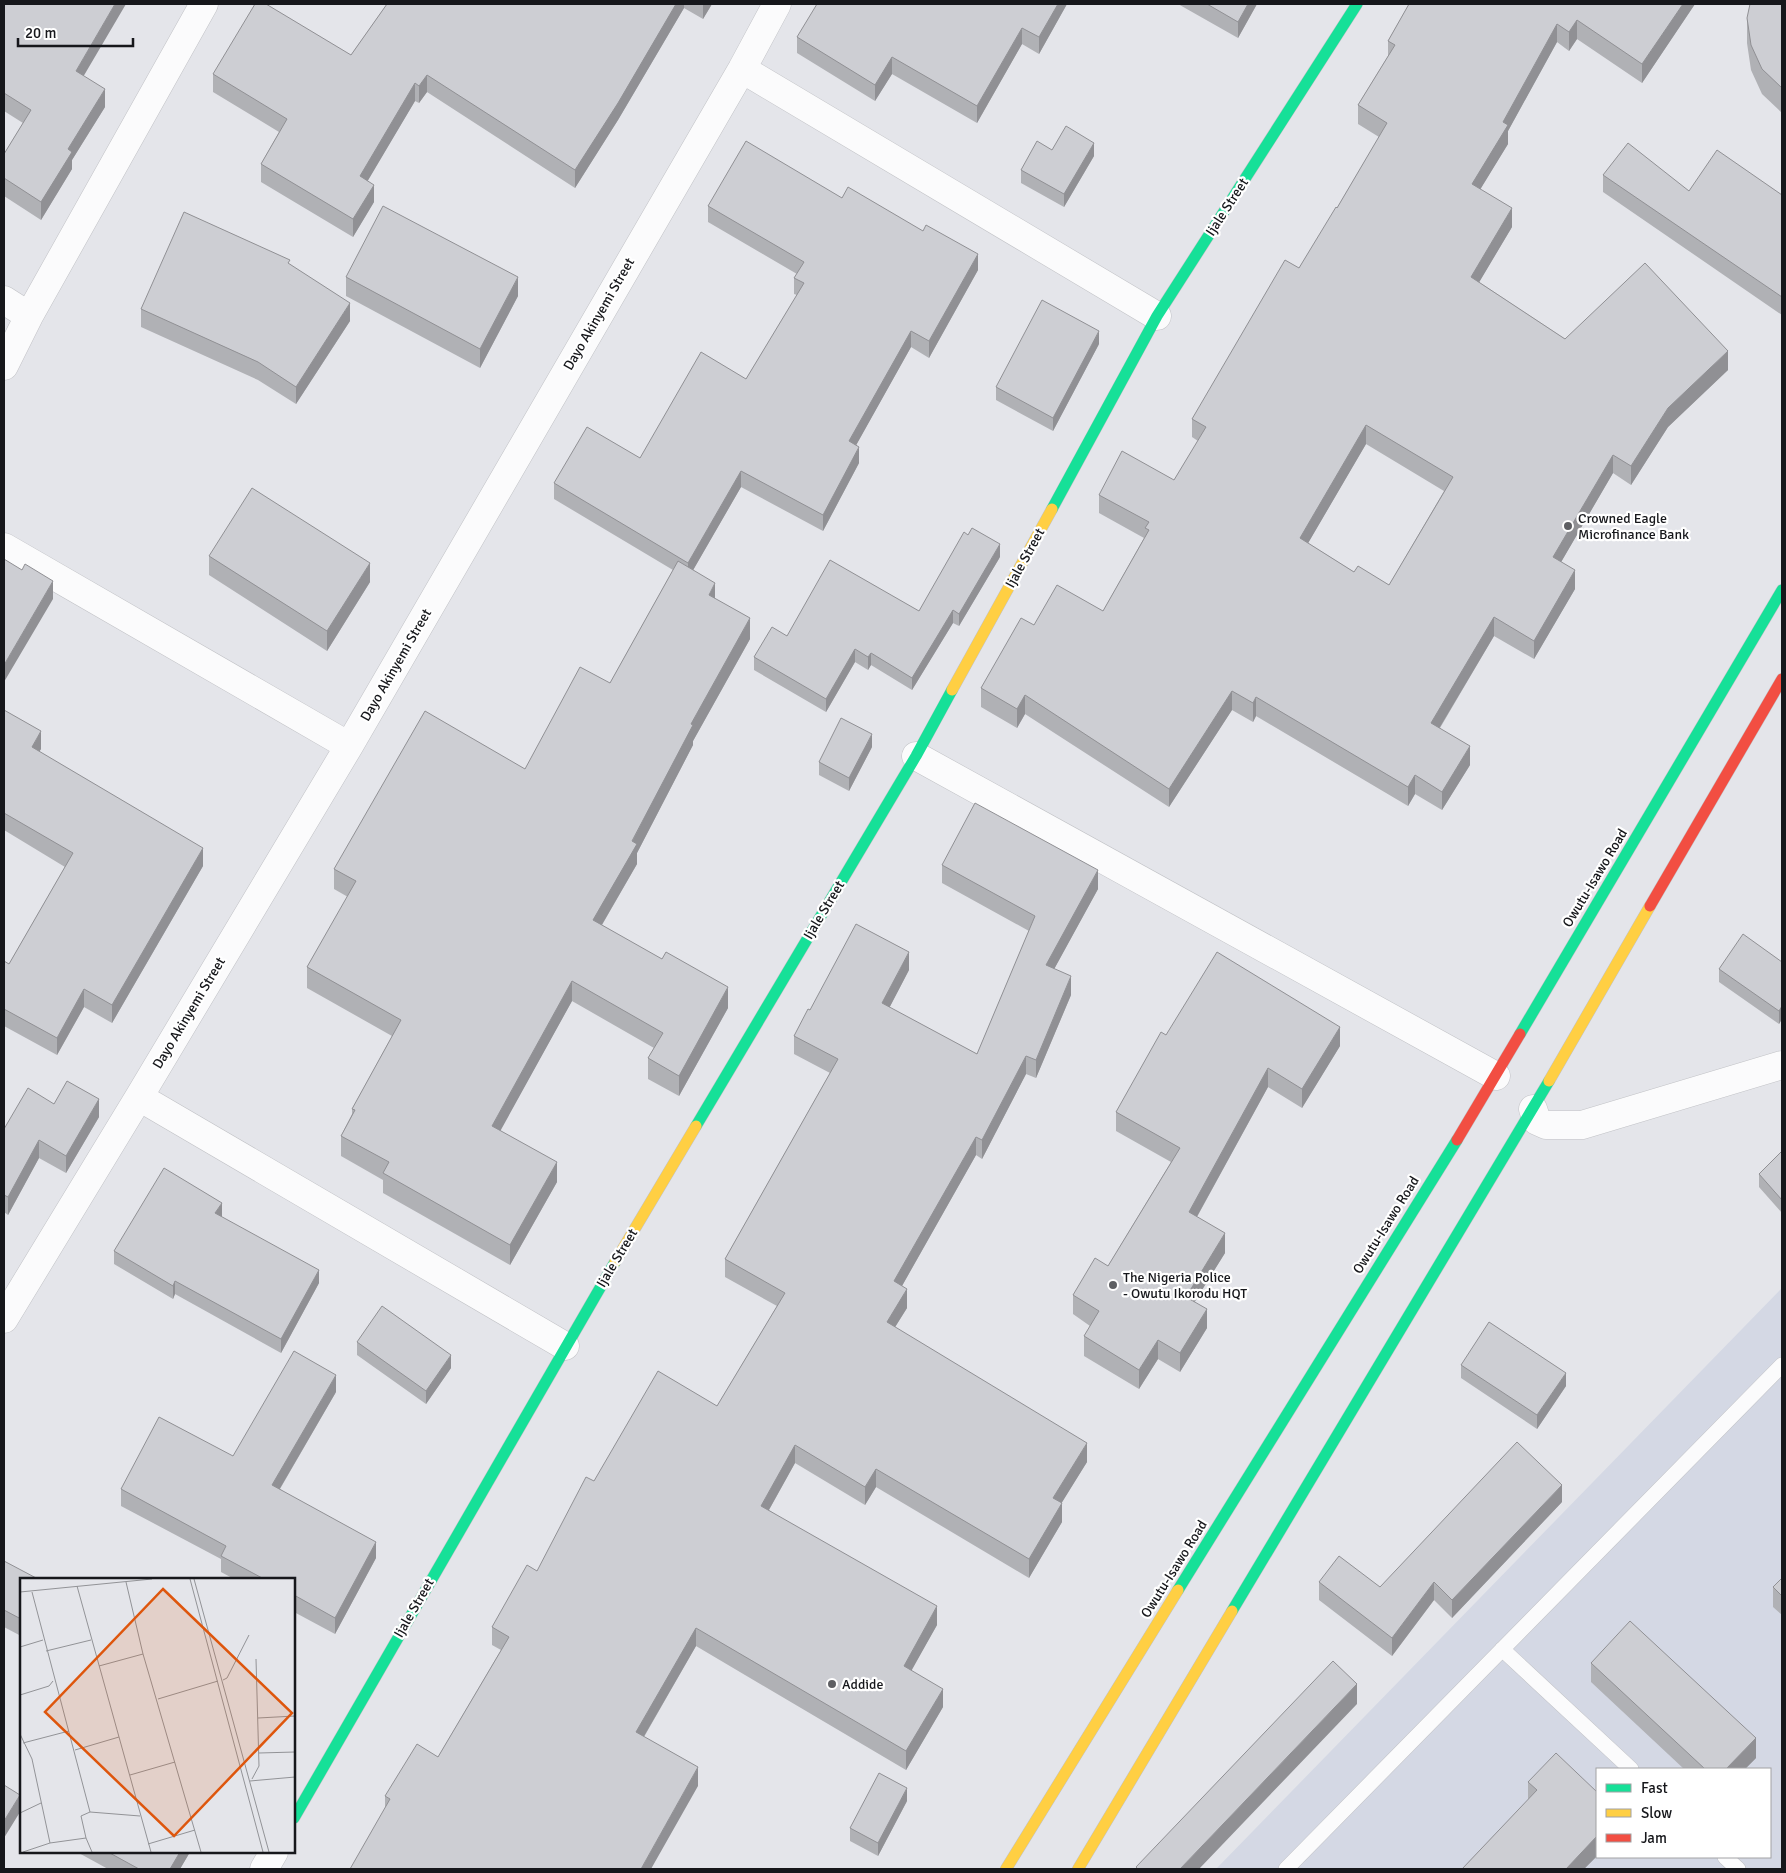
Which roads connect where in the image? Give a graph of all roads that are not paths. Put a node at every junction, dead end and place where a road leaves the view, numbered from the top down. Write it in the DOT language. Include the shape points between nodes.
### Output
graph roads {
  1 [pos="204,4"];
  2 [pos="777,4"];
  3 [pos="1357,4"];
  4 [pos="742,69"];
  5 [pos="4,300"];
  6 [pos="29,316"];
  7 [pos="1157,316"];
  8 [pos="4,366"];
  9 [pos="4,547"];
  10 [pos="1782,590"];
  11 [pos="1782,678"];
  12 [pos="349,746"];
  13 [pos="916,756"];
  14 [pos="1782,1065"];
  15 [pos="1496,1076"];
  16 [pos="139,1097"];
  17 [pos="1534,1109"];
  18 [pos="4,1319"];
  19 [pos="565,1346"];
  20 [pos="1782,1365"];
  21 [pos="1502,1649"];
  22 [pos="1630,1768"];
  23 [pos="295,1816"];
  24 [pos="273,1853"];
  25 [pos="1726,1858"];
  26 [pos="264,1869"];
  27 [pos="1006,1869"];
  28 [pos="1078,1869"];
  29 [pos="1286,1869"];
  30 [pos="1738,1869"];
  1 -- 6 [label="street"];
  2 -- 4 [label="street, Dayo Akinyemi Street"];
  3 -- 7 [label="street, Ijale Street"];
  4 -- 7 [label="street"];
  4 -- 12 [label="street, Dayo Akinyemi Street"];
  5 -- 6 [label="street"];
  6 -- 8 [label="street"];
  7 -- 13 [label="street, Ijale Street"];
  9 -- 12 [label="street"];
  10 -- 15 [label="street, Owutu-Isawo Road"];
  11 -- 17 [label="street"];
  12 -- 16 [label="street, Dayo Akinyemi Street"];
  13 -- 15 [label="street"];
  13 -- 19 [label="street, Ijale Street"];
  14 -- 17 [label="street" via="1582,1125 1546,1125 1537,1121"];
  15 -- 27 [label="street, Owutu-Isawo Road"];
  16 -- 18 [label="street, Dayo Akinyemi Street"];
  16 -- 19 [label="street"];
  17 -- 28 [label="street"];
  19 -- 23 [label="street, Ijale Street"];
  20 -- 21 [label="lane"];
  21 -- 22 [label="lane"];
  21 -- 29 [label="lane"];
  24 -- 26 [label="street"];
  25 -- 30 [label="lane"];
}
